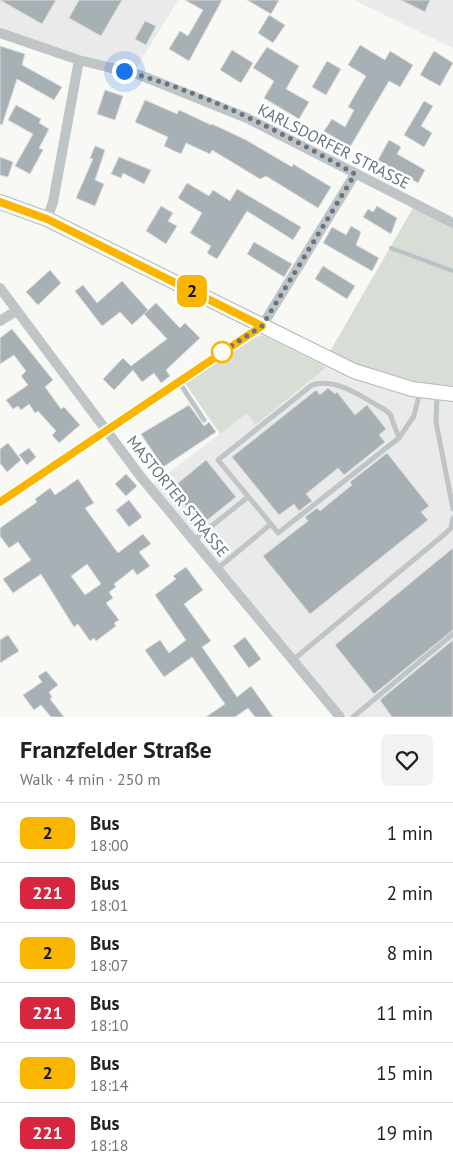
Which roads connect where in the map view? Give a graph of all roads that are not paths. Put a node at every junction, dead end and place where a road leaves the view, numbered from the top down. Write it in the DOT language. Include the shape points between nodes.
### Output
graph roads {
  1 [pos="0,33"];
  2 [pos="79,60"];
  3 [pos="355,174"];
  4 [pos="0,202"];
  5 [pos="47,219"];
  6 [pos="453,223"];
  7 [pos="0,288"];
  8 [pos="16,311"];
  9 [pos="0,321"];
  10 [pos="262,326"];
  11 [pos="178,381"];
  12 [pos="420,390"];
  13 [pos="437,393"];
  14 [pos="453,394"];
  15 [pos="204,420"];
  16 [pos="104,430"];
  17 [pos="398,438"];
  18 [pos="248,497"];
  19 [pos="0,502"];
  20 [pos="453,509"];
  21 [pos="453,518"];
  22 [pos="271,524"];
  23 [pos="194,540"];
  24 [pos="218,569"];
  25 [pos="453,634"];
  26 [pos="293,660"];
  27 [pos="340,717"];
  28 [pos="353,717"];
  1 -- 2 [label="street, KARLSDORFER STRASSE"];
  2 -- 3 [label="street, KARLSDORFER STRASSE" via="140,75 214,104"];
  2 -- 5 [label="street" via="53,202"];
  3 -- 6 [label="street, KARLSDORFER STRASSE"];
  3 -- 10 [label="street"];
  4 -- 5 [label="street"];
  5 -- 10 [label="street"];
  7 -- 8 [label="street, MASTORTER STRASSE"];
  8 -- 9 [label="street"];
  8 -- 16 [label="street, MASTORTER STRASSE"];
  10 -- 11 [label="street"];
  10 -- 12 [label="street" via="360,373"];
  11 -- 15 [label="lane"];
  11 -- 16 [label="street"];
  12 -- 13 [label="street"];
  12 -- 17 [label="lane" via="414,416"];
  13 -- 14 [label="street"];
  13 -- 20 [label="lane" via="436,422"];
  16 -- 19 [label="street"];
  16 -- 23 [label="street, MASTORTER STRASSE"];
  17 -- 18 [label="lane" via="390,414 384,409 343,387 329,383 312,385 218,460"];
  17 -- 22 [label="lane" via="278,533"];
  18 -- 22 [label="lane"];
  18 -- 23 [label="lane"];
  21 -- 26 [label="lane" via="446,533"];
  22 -- 24 [label="lane"];
  23 -- 24 [label="street, MASTORTER STRASSE"];
  24 -- 26 [label="street, MASTORTER STRASSE"];
  25 -- 28 [label="lane"];
  26 -- 27 [label="street, MASTORTER STRASSE"];
}
